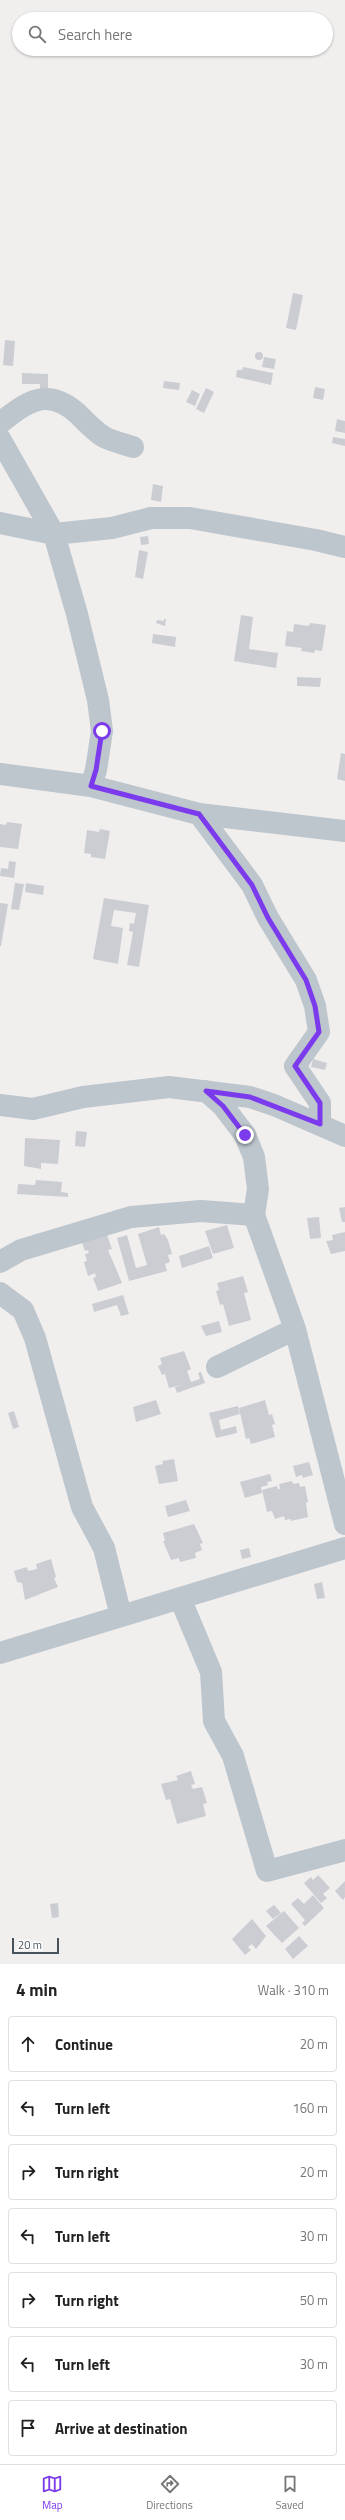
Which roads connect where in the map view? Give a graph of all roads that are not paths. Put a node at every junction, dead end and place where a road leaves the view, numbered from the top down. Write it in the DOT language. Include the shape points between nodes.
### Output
graph roads {
  1 [pos="0,423"];
  2 [pos="0,438"];
  3 [pos="133,448"];
  4 [pos="0,523"];
  5 [pos="54,534"];
  6 [pos="345,547"];
  7 [pos="0,774"];
  8 [pos="91,786"];
  9 [pos="199,814"];
  10 [pos="345,831"];
  11 [pos="206,1091"];
  12 [pos="0,1105"];
  13 [pos="320,1124"];
  14 [pos="345,1136"];
  15 [pos="254,1215"];
  16 [pos="0,1262"];
  17 [pos="0,1293"];
  18 [pos="295,1329"];
  19 [pos="217,1367"];
  20 [pos="345,1524"];
  21 [pos="345,1548"];
  22 [pos="180,1598"];
  23 [pos="122,1616"];
  24 [pos="0,1653"];
  25 [pos="345,1850"];
  1 -- 3 [label="street" via="24,404 56,400 75,412 103,436"];
  2 -- 5 [label="street"];
  4 -- 5 [label="street"];
  5 -- 6 [label="street" via="112,528 151,518 190,518"];
  5 -- 8 [label="street" via="98,700 102,731"];
  7 -- 8 [label="street"];
  8 -- 9 [label="street"];
  9 -- 10 [label="street"];
  9 -- 13 [label="street" via="252,885 268,918 306,980 315,1006 319,1032 295,1066 320,1103"];
  11 -- 12 [label="street" via="168,1087 83,1097 33,1108"];
  11 -- 13 [label="street" via="250,1097"];
  11 -- 15 [label="street" via="223,1106 245,1135 254,1156 258,1189"];
  13 -- 14 [label="street"];
  15 -- 16 [label="street" via="201,1210 131,1217 21,1250"];
  15 -- 18 [label="street"];
  17 -- 23 [label="street" via="23,1310 35,1338 82,1506 104,1548"];
  18 -- 19 [label="street"];
  18 -- 20 [label="street"];
  21 -- 22 [label="street"];
  22 -- 23 [label="street"];
  22 -- 25 [label="street" via="211,1672 214,1721 233,1756 267,1871"];
  23 -- 24 [label="street"];
}
